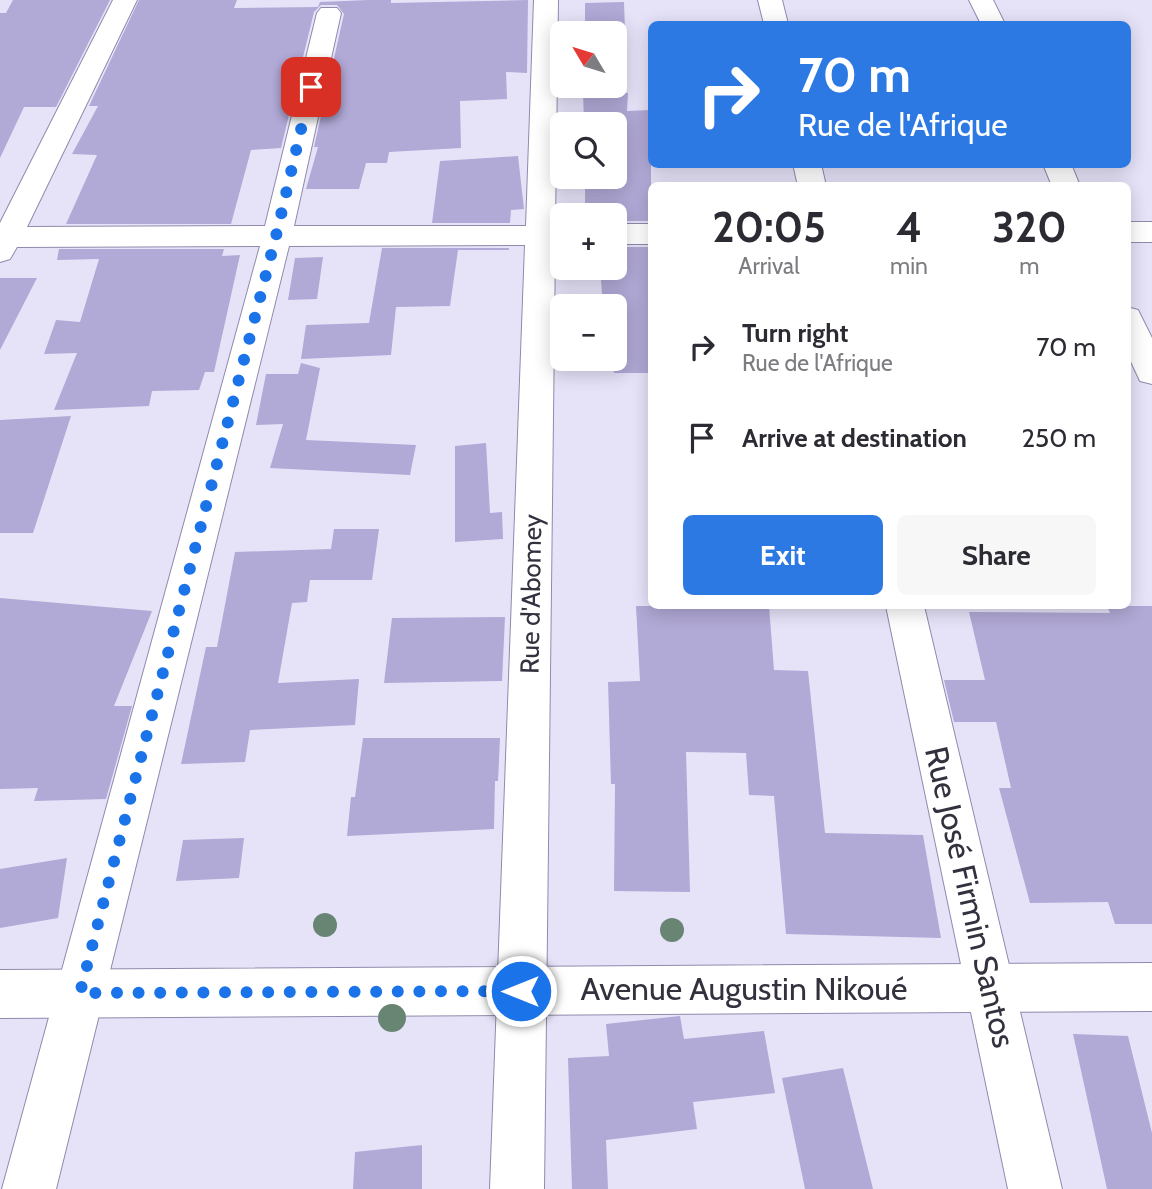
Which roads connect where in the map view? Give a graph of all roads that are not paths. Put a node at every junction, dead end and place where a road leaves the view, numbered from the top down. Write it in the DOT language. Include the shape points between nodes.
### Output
graph roads {
  1 [pos="125,0"];
  2 [pos="546,0"];
  3 [pos="770,0"];
  4 [pos="981,0"];
  5 [pos="329,13"];
  6 [pos="775,21"];
  7 [pos="991,21"];
  8 [pos="550,203"];
  9 [pos="1131,232"];
  10 [pos="1152,232"];
  11 [pos="627,234"];
  12 [pos="648,234"];
  13 [pos="550,235"];
  14 [pos="276,236"];
  15 [pos="3,242"];
  16 [pos="550,260"];
  17 [pos="1131,327"];
  18 [pos="1152,372"];
  19 [pos="906,609"];
  20 [pos="1152,986"];
  21 [pos="990,988"];
  22 [pos="521,991"];
  23 [pos="80,993"];
  24 [pos="0,994"];
  25 [pos="29,1189"];
  26 [pos="517,1189"];
  27 [pos="1035,1189"];
  1 -- 15 [label="street"];
  2 -- 8 [label="street, Rue d'Abomey"];
  3 -- 6 [label="street"];
  4 -- 7 [label="street"];
  5 -- 14 [label="street"];
  9 -- 10 [label="street"];
  11 -- 12 [label="street"];
  13 -- 14 [label="street"];
  14 -- 15 [label="street"];
  14 -- 23 [label="street"];
  16 -- 22 [label="street, Rue d'Abomey"];
  17 -- 18 [label="street"];
  19 -- 21 [label="street, Rue José Firmin Santos"];
  20 -- 21 [label="street, Avenue Augustin Nikoué"];
  21 -- 22 [label="street, Avenue Augustin Nikoué"];
  21 -- 27 [label="street, Rue José Firmin Santos"];
  22 -- 23 [label="street, Avenue Augustin Nikoué"];
  22 -- 26 [label="street, Rue d'Abomey"];
  23 -- 24 [label="street, Avenue Augustin Nikoué"];
  23 -- 25 [label="street"];
}
